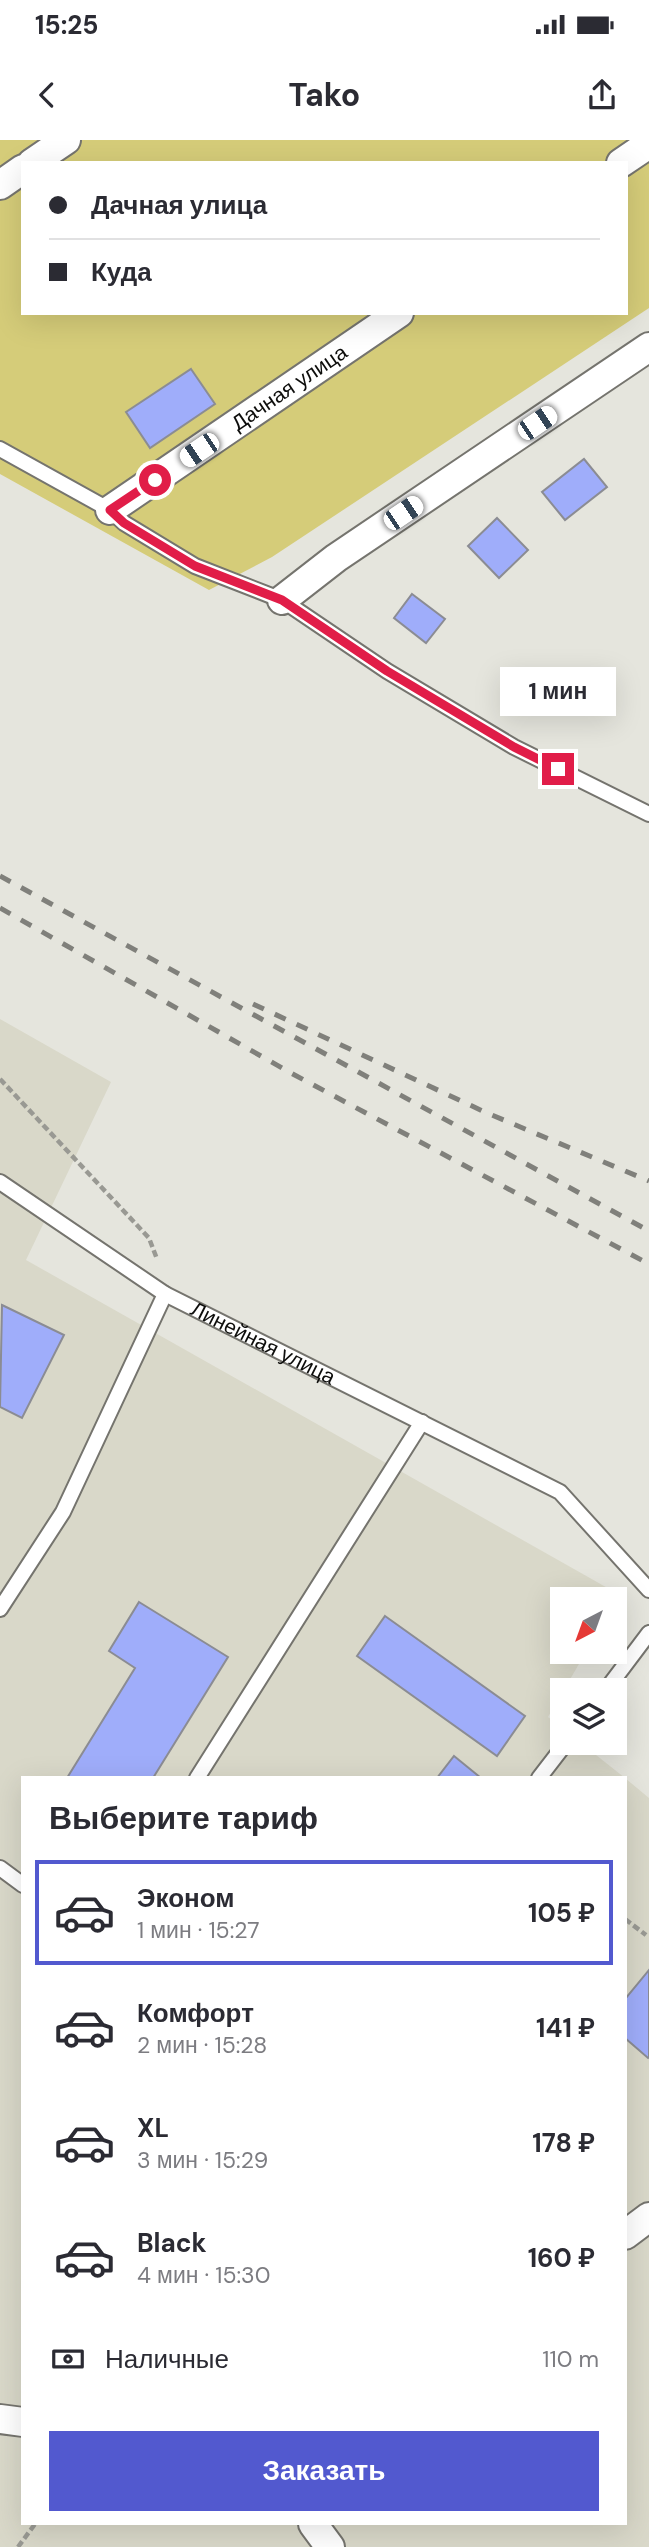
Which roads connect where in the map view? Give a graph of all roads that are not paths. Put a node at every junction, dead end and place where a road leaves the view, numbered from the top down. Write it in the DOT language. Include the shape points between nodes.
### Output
graph roads {
  1 [pos="66,140"];
  2 [pos="649,144"];
  3 [pos="35,161"];
  4 [pos="624,161"];
  5 [pos="21,170"];
  6 [pos="0,185"];
  7 [pos="397,315"];
  8 [pos="649,347"];
  9 [pos="0,449"];
  10 [pos="110,510"];
  11 [pos="282,600"];
  12 [pos="649,814"];
  13 [pos="0,1182"];
  14 [pos="165,1294"];
  15 [pos="422,1422"];
  16 [pos="649,1590"];
  17 [pos="0,1609"];
  18 [pos="649,1633"];
  19 [pos="615,1678"];
  20 [pos="557,1755"];
  21 [pos="198,1776"];
  22 [pos="541,1776"];
  23 [pos="0,1868"];
  24 [pos="21,1884"];
  25 [pos="649,2217"];
  26 [pos="627,2234"];
  27 [pos="0,2418"];
  28 [pos="21,2422"];
  29 [pos="314,2525"];
  30 [pos="330,2547"];
  1 -- 3 [label="street"];
  2 -- 4 [label="street"];
  5 -- 6 [label="street"];
  7 -- 10 [label="street, Дачная улица"];
  8 -- 11 [label="street" via="336,558"];
  9 -- 10 [label="lane"];
  10 -- 11 [label="lane" via="195,566"];
  11 -- 12 [label="lane" via="387,671 502,740"];
  13 -- 14 [label="lane"];
  14 -- 15 [label="lane, Линейная улица"];
  14 -- 17 [label="lane, Линейная улица" via="63,1512"];
  15 -- 16 [label="lane, Линейная улица" via="560,1492"];
  15 -- 21 [label="lane"];
  18 -- 19 [label="lane"];
  20 -- 22 [label="lane"];
  23 -- 24 [label="lane"];
  25 -- 26 [label="street"];
  27 -- 28 [label="street"];
  29 -- 30 [label="street"];
}
